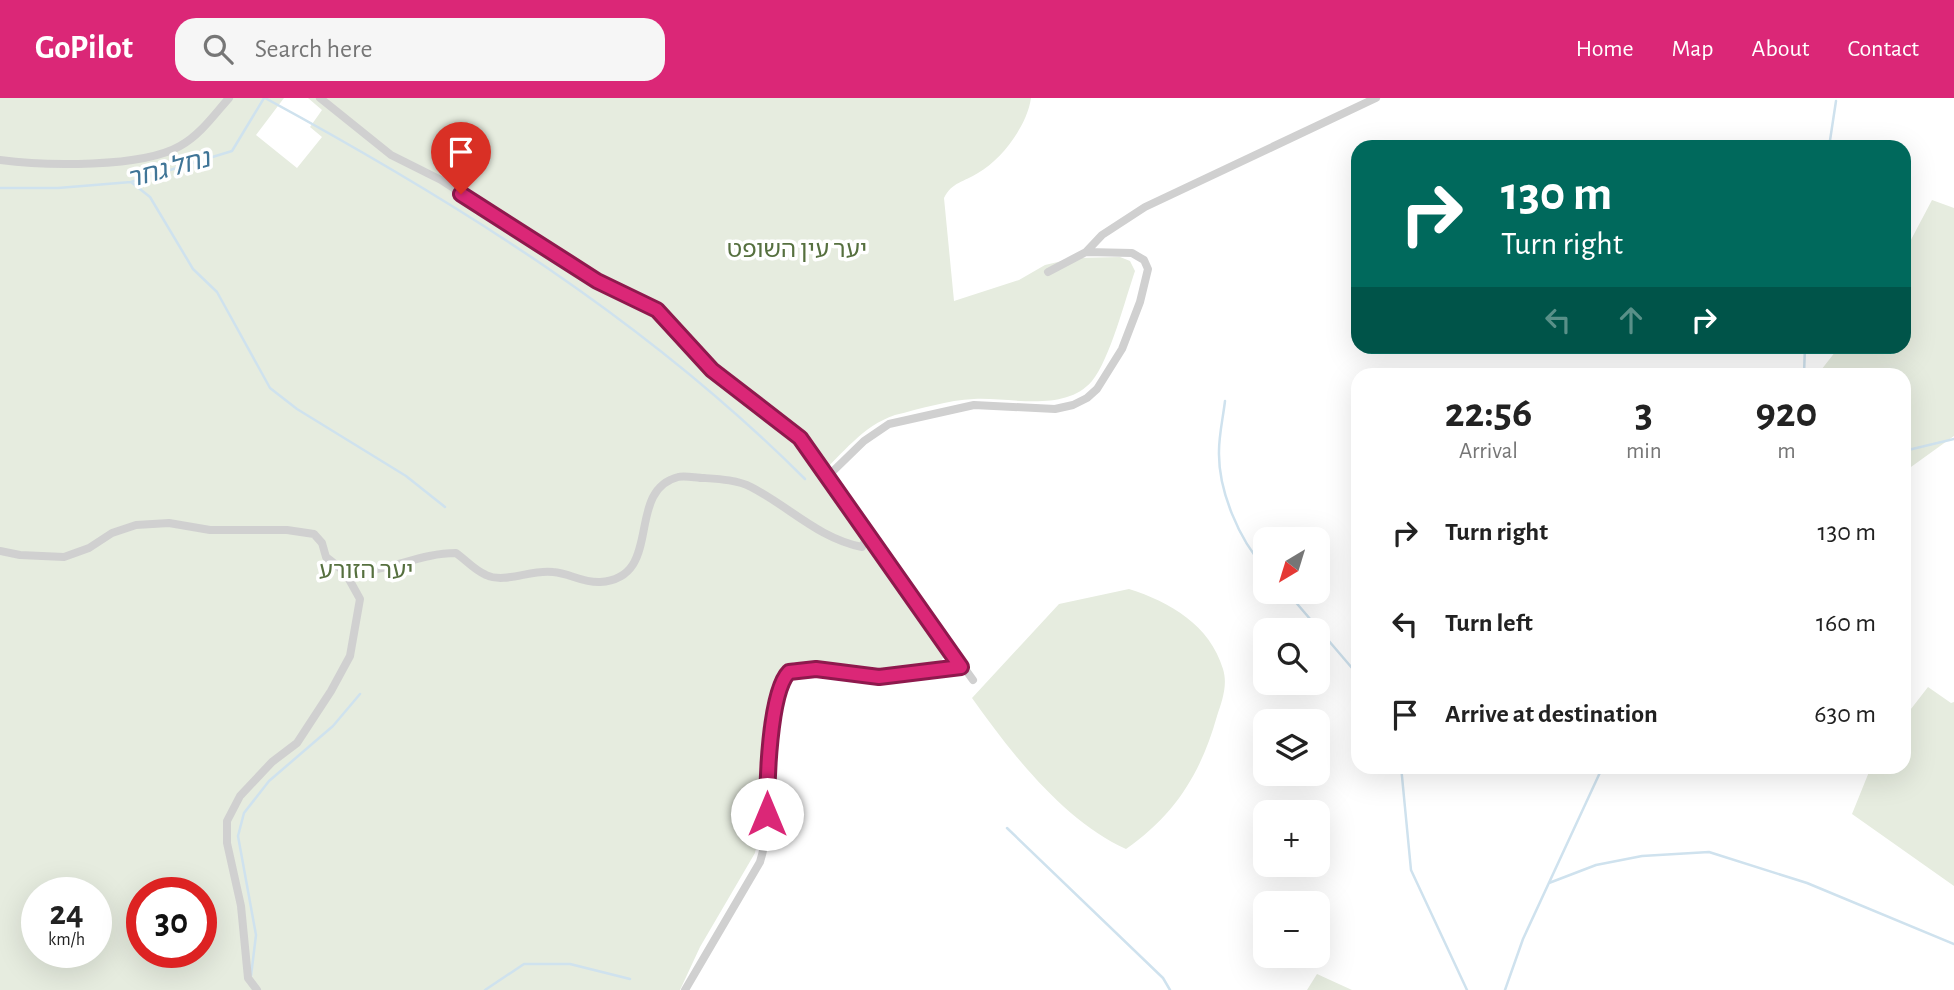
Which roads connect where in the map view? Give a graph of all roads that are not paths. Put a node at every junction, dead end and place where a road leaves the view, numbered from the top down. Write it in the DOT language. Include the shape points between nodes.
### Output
graph roads {
  1 [pos="229,98"];
  2 [pos="320,98"];
  3 [pos="1376,98"];
  4 [pos="0,160"];
  5 [pos="1086,252"];
  6 [pos="1048,272"];
  7 [pos="827,477"];
  8 [pos="868,535"];
  9 [pos="0,551"];
  10 [pos="345,572"];
  11 [pos="961,667"];
  12 [pos="973,680"];
  13 [pos="257,990"];
  14 [pos="685,990"];
  1 -- 4 [label="street" via="192,138 157,156 114,162"];
  2 -- 7 [label="street" via="391,155 441,180 597,281 657,310 712,370 800,438"];
  3 -- 5 [label="street" via="1146,207 1102,235"];
  5 -- 6 [label="street"];
  5 -- 7 [label="street" via="1132,253 1144,260 1147,269 1129,336 1107,375 1087,398 1055,409 974,405 889,424"];
  7 -- 8 [label="street"];
  8 -- 10 [label="street" via="862,547 837,542 749,486 678,477 657,489 638,557 625,575 610,580 578,580 535,571 497,579 456,553"];
  8 -- 11 [label="street"];
  9 -- 10 [label="street" via="64,557 135,525 287,530 314,534 326,557"];
  10 -- 13 [label="street" via="360,599 350,656 297,743 240,796 227,821 248,978"];
  11 -- 12 [label="street"];
  11 -- 14 [label="street" via="899,677 816,669 785,675 770,741 767,839 760,862"];
}
